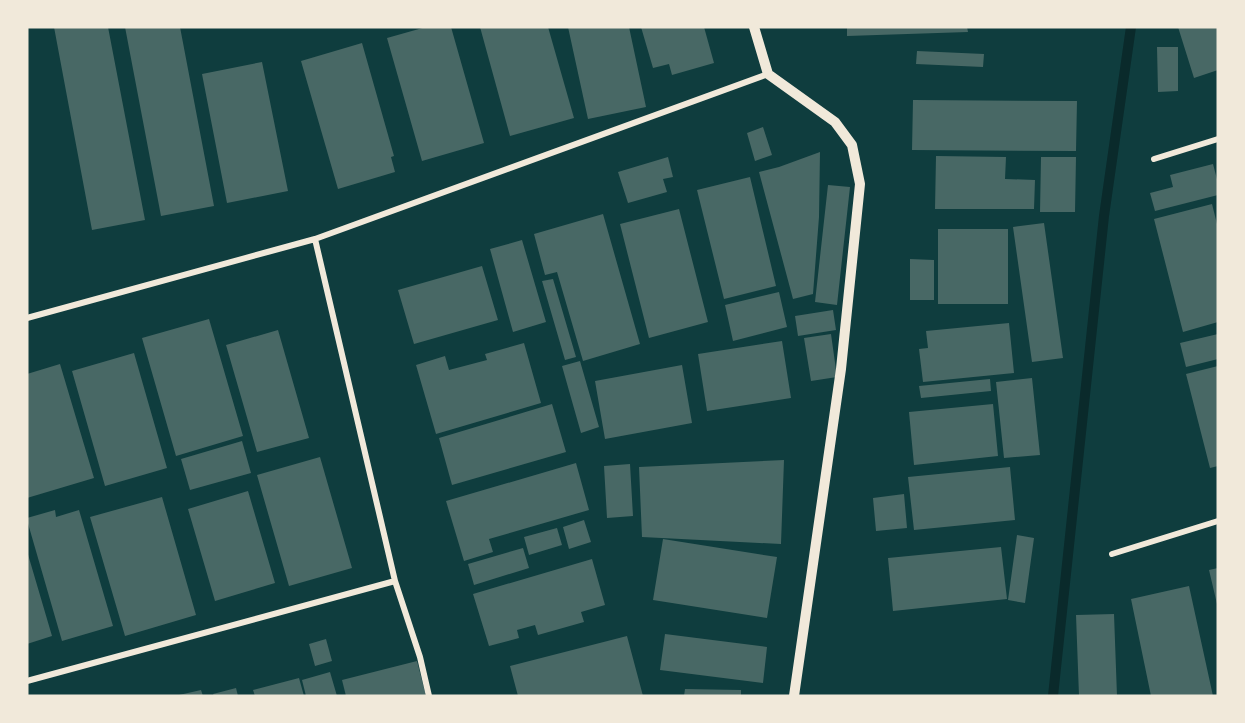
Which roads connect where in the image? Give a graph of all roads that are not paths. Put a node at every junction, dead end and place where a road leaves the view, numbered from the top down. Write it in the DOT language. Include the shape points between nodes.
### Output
graph roads {
  1 [pos="754,27"];
  2 [pos="768,74"];
  3 [pos="1218,139"];
  4 [pos="1154,159"];
  5 [pos="315,239"];
  6 [pos="27,318"];
  7 [pos="1218,520"];
  8 [pos="1112,554"];
  9 [pos="395,581"];
  10 [pos="27,681"];
  11 [pos="429,696"];
  12 [pos="794,696"];
  1 -- 2 [label="street"];
  2 -- 5 [label="street"];
  2 -- 12 [label="street" via="835,122 852,145 860,184 841,369"];
  3 -- 4 [label="street"];
  5 -- 6 [label="street"];
  5 -- 9 [label="street"];
  7 -- 8 [label="street"];
  9 -- 10 [label="street"];
  9 -- 11 [label="street"];
}
